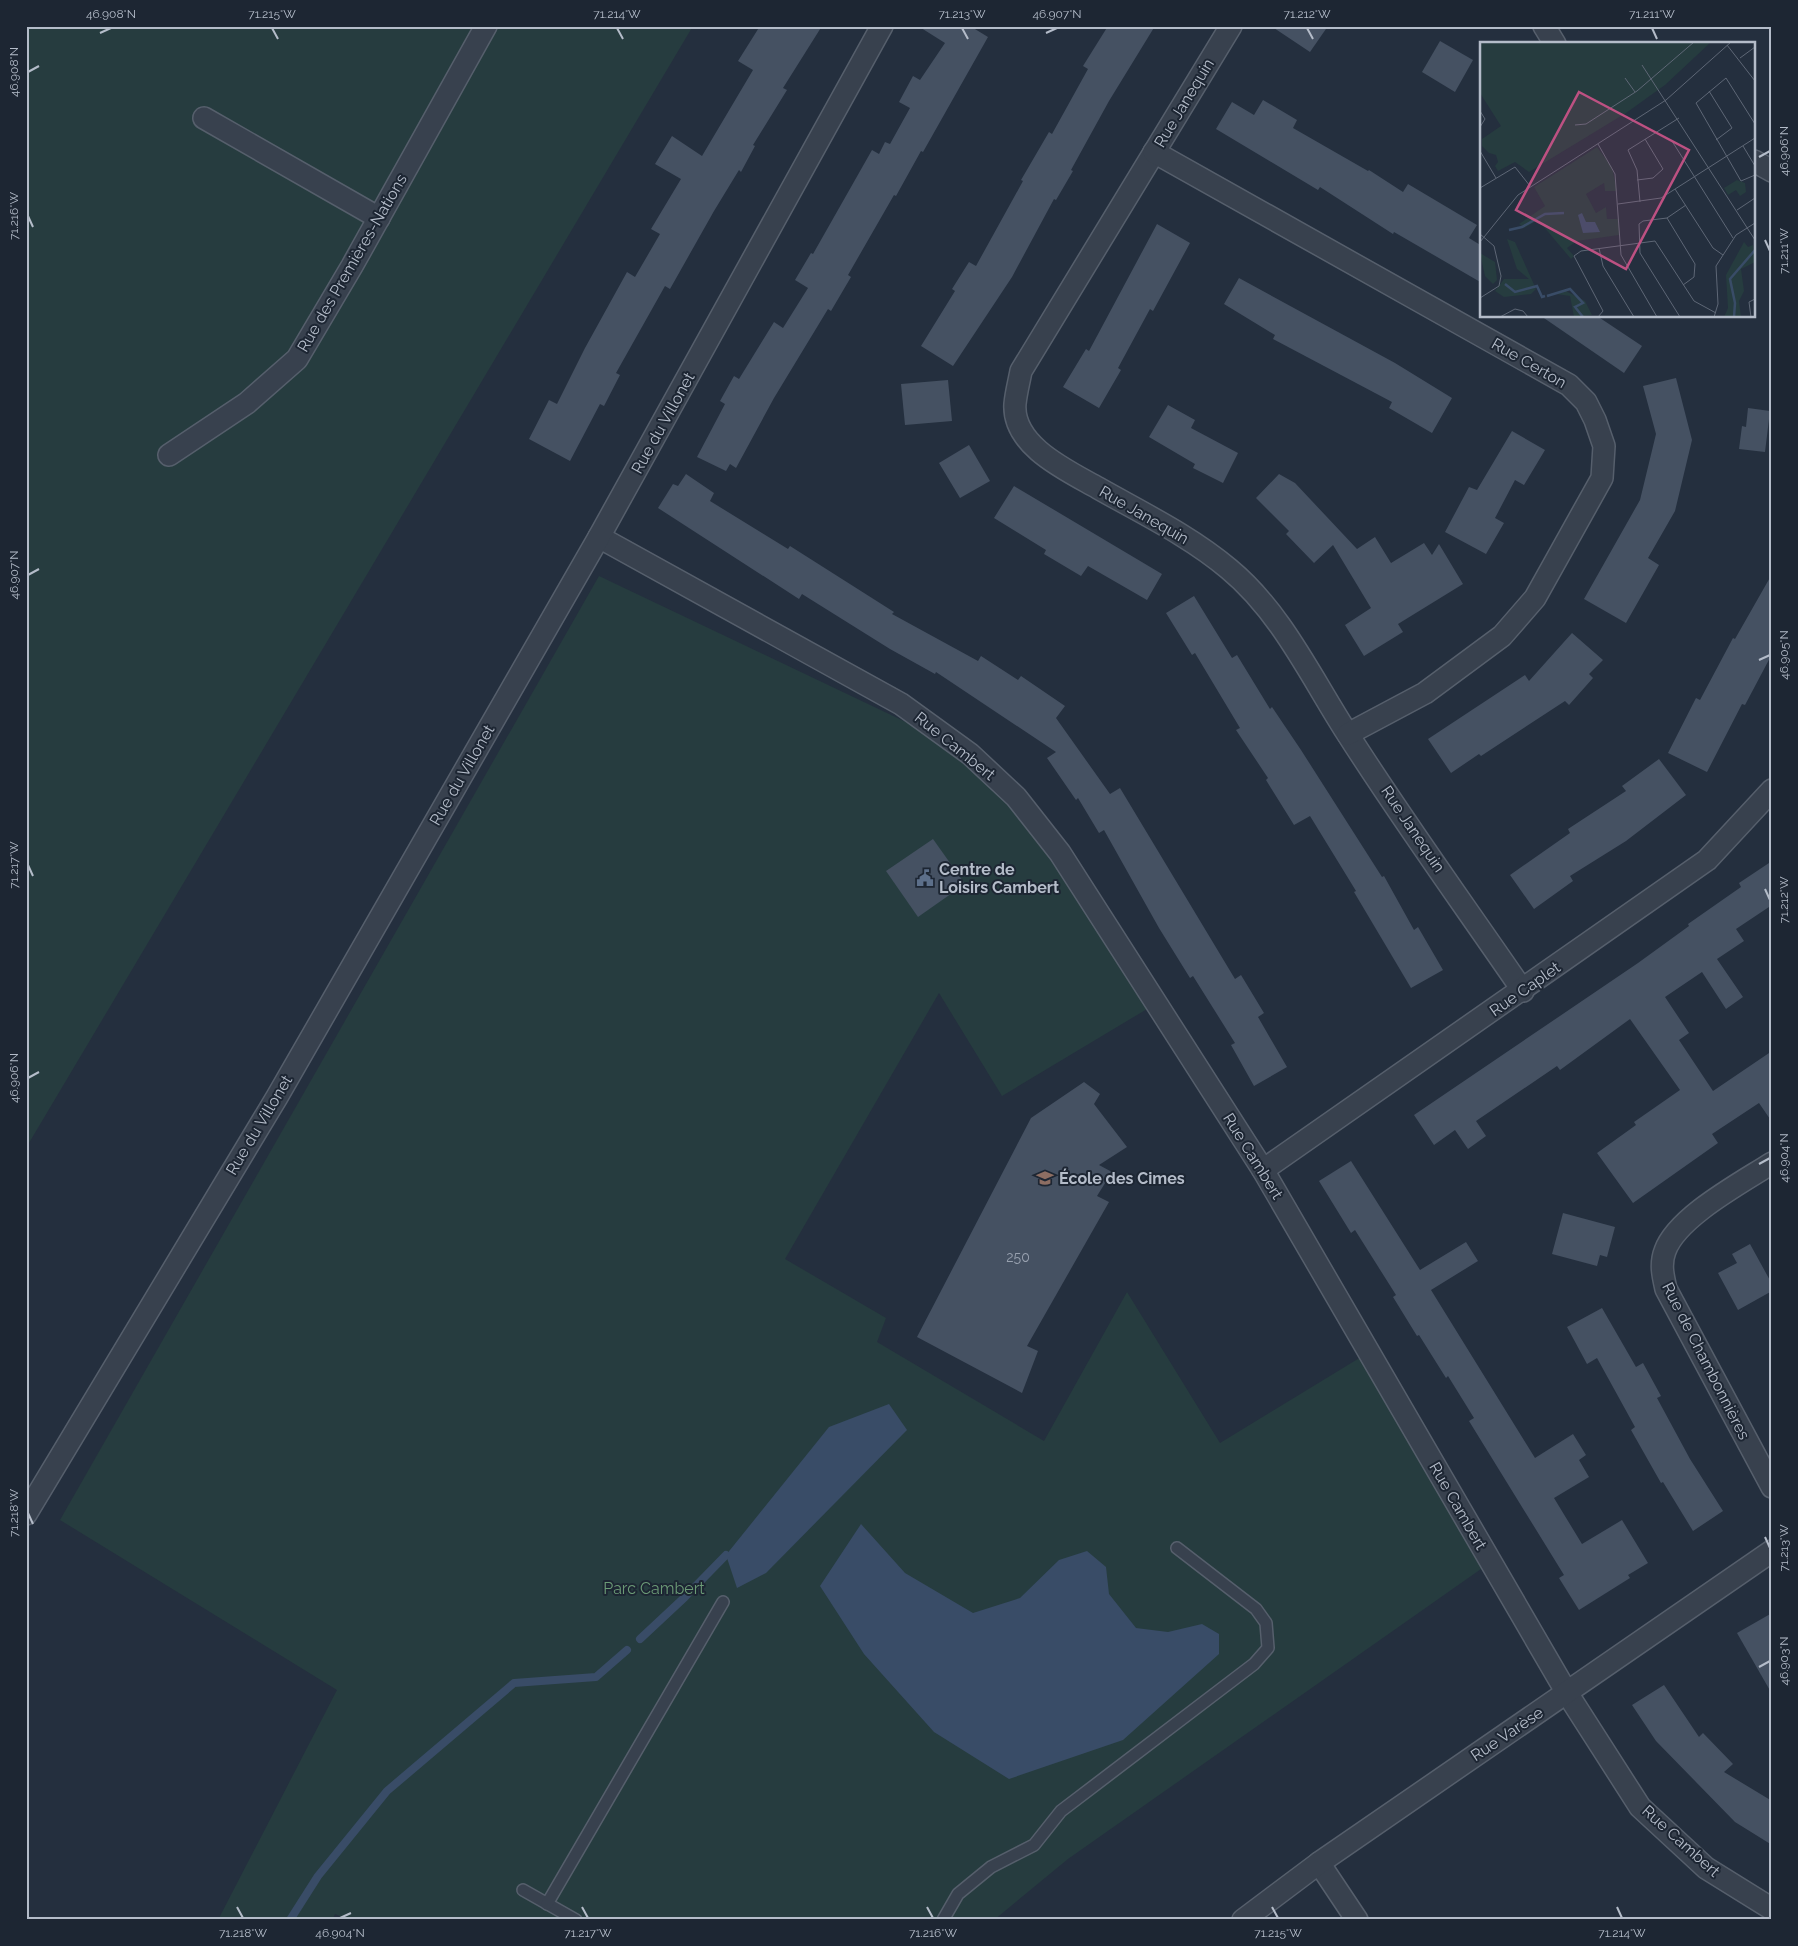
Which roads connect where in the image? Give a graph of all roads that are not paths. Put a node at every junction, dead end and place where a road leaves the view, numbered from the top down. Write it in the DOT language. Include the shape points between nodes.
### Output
graph roads {
  1 [pos="486,26"];
  2 [pos="882,26"];
  3 [pos="1231,26"];
  4 [pos="1544,26"];
  5 [pos="1553,42"];
  6 [pos="204,118"];
  7 [pos="1154,152"];
  8 [pos="1756,162"];
  9 [pos="1772,171"];
  10 [pos="379,218"];
  11 [pos="169,454"];
  12 [pos="598,537"];
  13 [pos="1348,734"];
  14 [pos="1772,790"];
  15 [pos="1523,991"];
  16 [pos="1772,1163"];
  17 [pos="1263,1170"];
  18 [pos="1772,1487"];
  19 [pos="26,1514"];
  20 [pos="1177,1548"];
  21 [pos="1772,1551"];
  22 [pos="723,1602"];
  23 [pos="1566,1693"];
  24 [pos="1319,1863"];
  25 [pos="524,1890"];
  26 [pos="548,1904"];
  27 [pos="1772,1909"];
  28 [pos="576,1920"];
  29 [pos="943,1920"];
  30 [pos="1243,1920"];
  31 [pos="1357,1920"];
  1 -- 10 [label="street, Rue des Premières-Nations"];
  2 -- 12 [label="street, Rue du Villonet"];
  3 -- 7 [label="street, Rue Janequin"];
  4 -- 5 [label="street"];
  6 -- 10 [label="street"];
  7 -- 13 [label="street, Rue Janequin" via="1021,371 1015,406 1022,431 1036,450 1186,538 1229,569 1265,606 1290,640"];
  7 -- 13 [label="street, Rue Certon" via="1569,384 1586,402 1596,420 1604,446 1602,478 1536,598 1502,636 1433,688"];
  8 -- 9 [label="street"];
  10 -- 11 [label="street, Rue des Premières-Nations" via="297,358 247,403"];
  12 -- 17 [label="street, Rue Cambert" via="901,704 970,754 1009,791 1060,854"];
  12 -- 19 [label="street, Rue du Villonet" via="277,1097"];
  13 -- 15 [label="street, Rue Janequin"];
  14 -- 15 [label="street, Rue Caplet" via="1707,860"];
  15 -- 17 [label="street, Rue Caplet"];
  16 -- 18 [label="street, Rue de Chambonnières" via="1693,1216 1674,1234 1664,1252 1661,1269 1666,1289"];
  17 -- 23 [label="street, Rue Cambert"];
  20 -- 29 [label="lane" via="1256,1609 1266,1623 1268,1648 1254,1664 1061,1812 1034,1845 991,1867 958,1894"];
  21 -- 23 [label="street, Rue Varèse"];
  22 -- 26 [label="lane"];
  23 -- 24 [label="street, Rue Varèse"];
  23 -- 27 [label="street, Rue Cambert" via="1640,1807 1706,1868"];
  24 -- 30 [label="street, Rue Varèse"];
  24 -- 31 [label="street"];
  25 -- 26 [label="lane"];
  26 -- 28 [label="lane"];
}
